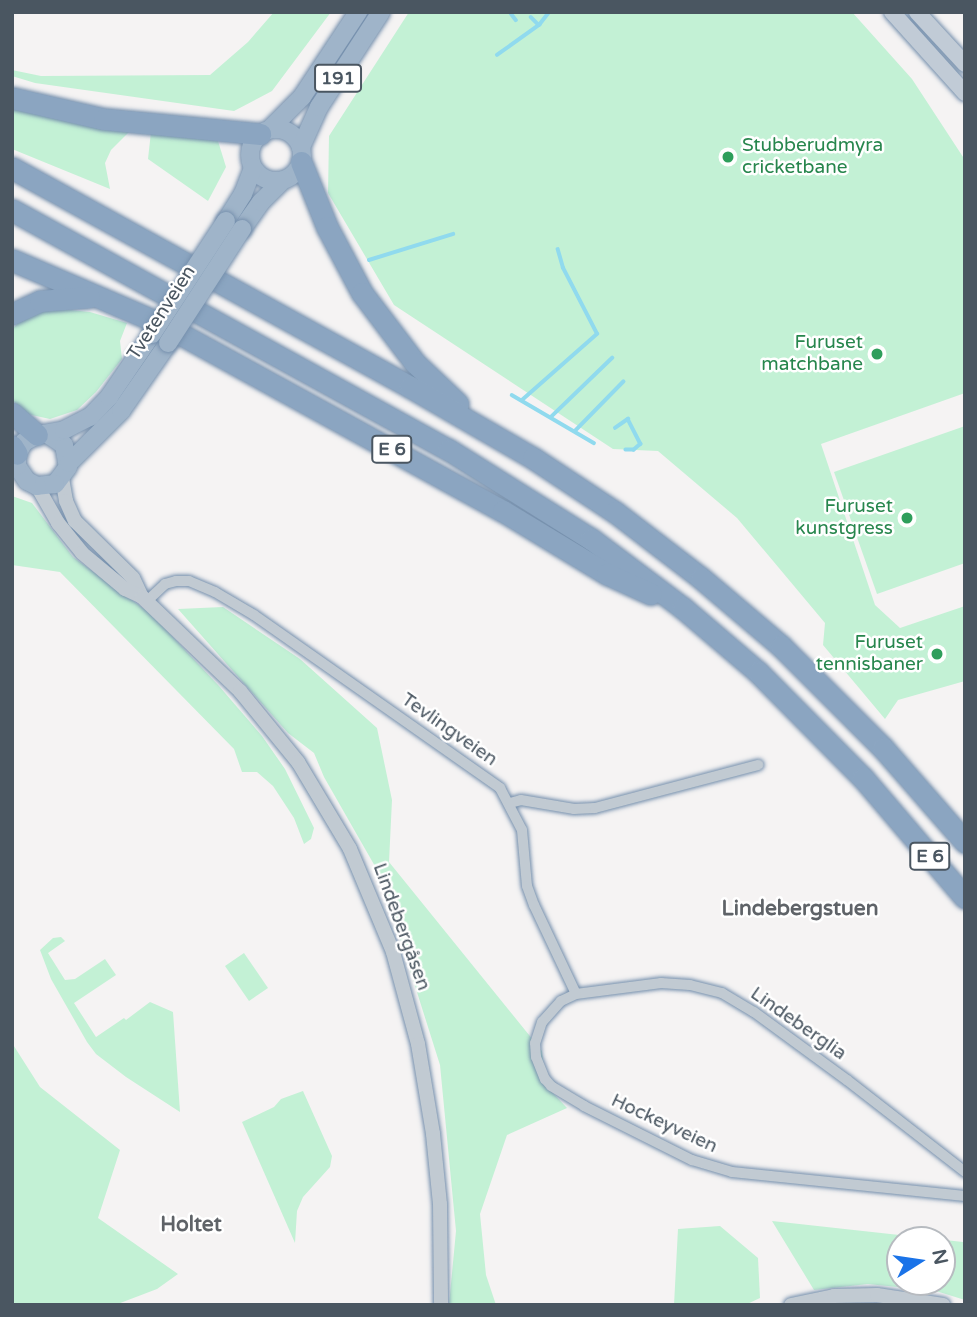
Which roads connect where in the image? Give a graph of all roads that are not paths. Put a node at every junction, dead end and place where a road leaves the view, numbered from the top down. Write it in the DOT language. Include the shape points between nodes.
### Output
graph roads {
  1 [pos="358,12"];
  2 [pos="381,12"];
  3 [pos="892,12"];
  4 [pos="917,12"];
  5 [pos="965,64"];
  6 [pos="965,93"];
  7 [pos="12,98"];
  8 [pos="265,132"];
  9 [pos="301,155"];
  10 [pos="253,167"];
  11 [pos="12,168"];
  12 [pos="283,180"];
  13 [pos="12,210"];
  14 [pos="234,225"];
  15 [pos="12,260"];
  16 [pos="98,298"];
  17 [pos="12,314"];
  18 [pos="12,414"];
  19 [pos="485,430"];
  20 [pos="43,435"];
  21 [pos="15,454"];
  22 [pos="65,471"];
  23 [pos="25,483"];
  24 [pos="145,599"];
  25 [pos="682,608"];
  26 [pos="758,765"];
  27 [pos="510,803"];
  28 [pos="965,842"];
  29 [pos="965,898"];
  30 [pos="576,994"];
  31 [pos="965,1172"];
  32 [pos="965,1196"];
  33 [pos="441,1305"];
  34 [pos="791,1305"];
  35 [pos="943,1305"];
  1 -- 8 [label="highway, 191" via="302,97"];
  2 -- 9 [label="highway, 191" via="319,107"];
  3 -- 6 [label="main road"];
  4 -- 5 [label="main road"];
  7 -- 8 [label="highway" via="104,119 233,134"];
  8 -- 9 [label="highway" via="292,134"];
  8 -- 10 [label="highway, 191" via="250,149"];
  9 -- 12 [label="highway, 191" via="292,175"];
  9 -- 19 [label="highway" via="327,227 362,293 407,353"];
  10 -- 12 [label="highway" via="269,180"];
  10 -- 14 [label="highway, Tvetenveien / 191"];
  11 -- 19 [label="highway, E 6"];
  12 -- 14 [label="highway, Tvetenveien / 191"];
  13 -- 25 [label="highway, E 6" via="485,471 591,539"];
  14 -- 20 [label="highway, Tvetenveien / 191, bridge" via="100,407 77,424"];
  14 -- 22 [label="highway, Tvetenveien / 191, bridge" via="168,342 121,411"];
  15 -- 16 [label="highway, E 6"];
  16 -- 17 [label="highway, E 6" via="49,299"];
  16 -- 25 [label="highway, E 6" via="135,310 188,338 533,528 607,574"];
  18 -- 20 [label="highway"];
  19 -- 28 [label="highway, E 6" via="615,512 745,614 852,715"];
  20 -- 21 [label="highway, Tvetenveien / 191" via="24,442"];
  20 -- 22 [label="highway" via="64,445"];
  21 -- 23 [label="highway, Tvetenveien / 191"];
  22 -- 23 [label="highway, Tvetenveien / 191" via="51,485"];
  22 -- 24 [label="street, Lindebergåsen" via="66,501 75,521 133,578"];
  23 -- 24 [label="street, Lindebergåsen" via="73,544 125,589"];
  24 -- 27 [label="street, Tevlingveien" via="165,584 183,581 234,603 487,778"];
  24 -- 33 [label="street, Lindebergåsen" via="224,674 272,728 350,849 379,914 411,1011 429,1105 441,1228"];
  25 -- 29 [label="highway, E 6" via="758,672 830,743"];
  26 -- 27 [label="street" via="595,808 521,800"];
  27 -- 30 [label="street" via="522,830 527,886"];
  30 -- 31 [label="street, Lindeberglia" via="661,983 722,993 886,1108"];
  30 -- 32 [label="street, Hockeyveien" via="550,1012 535,1043 545,1079 584,1106 692,1160 732,1172"];
  34 -- 35 [label="street" via="853,1295 900,1296"];
}
